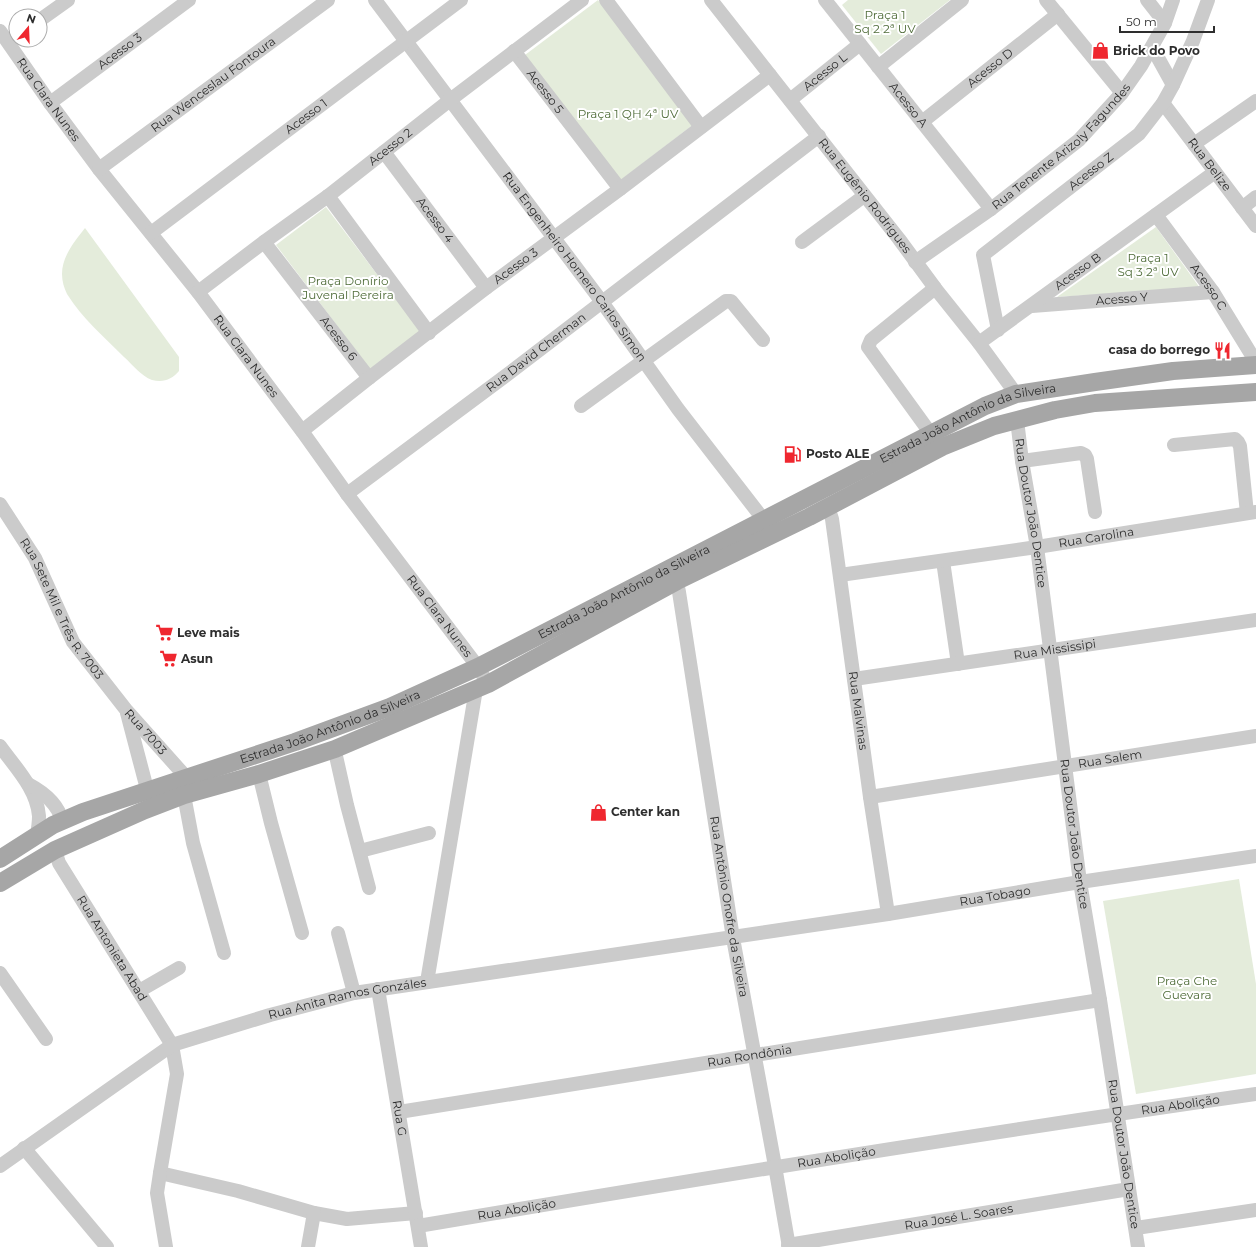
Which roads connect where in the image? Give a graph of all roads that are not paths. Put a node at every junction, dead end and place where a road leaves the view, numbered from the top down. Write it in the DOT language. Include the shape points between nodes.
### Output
graph roads {
  1 [pos="68,0"];
  2 [pos="189,0"];
  3 [pos="328,0"];
  4 [pos="375,0"];
  5 [pos="461,0"];
  6 [pos="582,0"];
  7 [pos="606,0"];
  8 [pos="711,0"];
  9 [pos="962,0"];
  10 [pos="1046,0"];
  11 [pos="1147,0"];
  12 [pos="1173,0"];
  13 [pos="1208,0"];
  14 [pos="831,2"];
  15 [pos="48,14"];
  16 [pos="1058,14"];
  17 [pos="1165,23"];
  18 [pos="0,31"];
  19 [pos="8,38"];
  20 [pos="406,42"];
  21 [pos="860,44"];
  22 [pos="1152,47"];
  23 [pos="16,48"];
  24 [pos="514,51"];
  25 [pos="878,67"];
  26 [pos="770,75"];
  27 [pos="1173,86"];
  28 [pos="1122,93"];
  29 [pos="450,100"];
  30 [pos="790,100"];
  31 [pos="1256,101"];
  32 [pos="50,103"];
  33 [pos="1163,103"];
  34 [pos="922,122"];
  35 [pos="701,127"];
  36 [pos="819,136"];
  37 [pos="1194,144"];
  38 [pos="384,152"];
  39 [pos="100,169"];
  40 [pos="1216,172"];
  41 [pos="620,190"];
  42 [pos="328,196"];
  43 [pos="864,196"];
  44 [pos="1256,197"];
  45 [pos="1242,208"];
  46 [pos="991,209"];
  47 [pos="1156,215"];
  48 [pos="1256,226"];
  49 [pos="151,233"];
  50 [pos="554,239"];
  51 [pos="264,242"];
  52 [pos="802,242"];
  53 [pos="915,262"];
  54 [pos="486,288"];
  55 [pos="935,288"];
  56 [pos="198,292"];
  57 [pos="1213,292"];
  58 [pos="602,302"];
  59 [pos="1031,306"];
  60 [pos="998,330"];
  61 [pos="429,332"];
  62 [pos="763,340"];
  63 [pos="979,343"];
  64 [pos="644,362"];
  65 [pos="1256,362"];
  66 [pos="1256,365"];
  67 [pos="369,378"];
  68 [pos="1256,392"];
  69 [pos="1016,394"];
  70 [pos="581,406"];
  71 [pos="1055,410"];
  72 [pos="1017,420"];
  73 [pos="302,431"];
  74 [pos="931,434"];
  75 [pos="1174,445"];
  76 [pos="1022,461"];
  77 [pos="857,481"];
  78 [pos="347,494"];
  79 [pos="799,502"];
  80 [pos="0,504"];
  81 [pos="828,507"];
  82 [pos="1096,512"];
  83 [pos="1252,513"];
  84 [pos="809,517"];
  85 [pos="769,527"];
  86 [pos="1037,547"];
  87 [pos="943,561"];
  88 [pos="675,574"];
  89 [pos="840,575"];
  90 [pos="1256,620"];
  91 [pos="1050,650"];
  92 [pos="958,664"];
  93 [pos="478,667"];
  94 [pos="854,680"];
  95 [pos="482,686"];
  96 [pos="127,711"];
  97 [pos="1256,736"];
  98 [pos="0,746"];
  99 [pos="335,749"];
  100 [pos="1064,766"];
  101 [pos="259,774"];
  102 [pos="186,777"];
  103 [pos="28,784"];
  104 [pos="147,789"];
  105 [pos="184,795"];
  106 [pos="870,797"];
  107 [pos="62,821"];
  108 [pos="429,833"];
  109 [pos="38,835"];
  110 [pos="55,850"];
  111 [pos="360,851"];
  112 [pos="1256,856"];
  113 [pos="0,859"];
  114 [pos="32,864"];
  115 [pos="1080,882"];
  116 [pos="0,883"];
  117 [pos="369,888"];
  118 [pos="888,914"];
  119 [pos="302,933"];
  120 [pos="338,933"];
  121 [pos="733,938"];
  122 [pos="224,953"];
  123 [pos="179,968"];
  124 [pos="0,973"];
  125 [pos="427,982"];
  126 [pos="378,989"];
  127 [pos="139,991"];
  128 [pos="354,993"];
  129 [pos="1100,1000"];
  130 [pos="46,1039"];
  131 [pos="172,1045"];
  132 [pos="754,1054"];
  133 [pos="1256,1094"];
  134 [pos="399,1112"];
  135 [pos="1116,1114"];
  136 [pos="24,1148"];
  137 [pos="0,1166"];
  138 [pos="775,1166"];
  139 [pos="160,1173"];
  140 [pos="1129,1189"];
  141 [pos="1256,1210"];
  142 [pos="314,1213"];
  143 [pos="416,1220"];
  144 [pos="1136,1228"];
  145 [pos="789,1246"];
  146 [pos="107,1247"];
  147 [pos="166,1247"];
  148 [pos="308,1247"];
  149 [pos="421,1247"];
  150 [pos="1138,1247"];
  1 -- 15 [label="street"];
  2 -- 32 [label="street, Acesso 3"];
  3 -- 39 [label="street, Rua Wenceslau Fontoura"];
  4 -- 20 [label="street, Rua Engenheiro Homero Carlos Simon"];
  5 -- 20 [label="street, Acesso 1"];
  6 -- 24 [label="street, Acesso 2"];
  7 -- 35 [label="street"];
  8 -- 26 [label="street, Rua Eugênio Rodrigues"];
  9 -- 25 [label="street"];
  10 -- 16 [label="street"];
  11 -- 17 [label="street"];
  12 -- 17 [label="street, Rua Tenente Arizoly Fagundes"];
  13 -- 27 [label="street, Acesso Z"];
  14 -- 21 [label="street, Acesso A"];
  16 -- 28 [label="street"];
  16 -- 34 [label="street, Acesso D"];
  17 -- 22 [label="street, Rua Tenente Arizoly Fagundes"];
  18 -- 19 [label="street, Rua Clara Nunes"];
  20 -- 29 [label="street, Rua Engenheiro Homero Carlos Simon"];
  20 -- 49 [label="street, Acesso 1"];
  21 -- 25 [label="street, Acesso A"];
  21 -- 30 [label="street, Acesso L"];
  22 -- 27 [label="street"];
  22 -- 28 [label="street, Rua Tenente Arizoly Fagundes"];
  23 -- 32 [label="street, Rua Clara Nunes"];
  24 -- 29 [label="street, Acesso 2"];
  24 -- 41 [label="street, Acesso 5"];
  25 -- 34 [label="street, Acesso A"];
  26 -- 30 [label="street, Rua Eugênio Rodrigues"];
  26 -- 35 [label="street, Acesso 3"];
  27 -- 33 [label="street, Acesso Z"];
  28 -- 46 [label="street, Rua Tenente Arizoly Fagundes" via="1079,140"];
  29 -- 38 [label="street, Acesso 2"];
  29 -- 50 [label="street, Rua Engenheiro Homero Carlos Simon"];
  30 -- 36 [label="street, Rua Eugênio Rodrigues"];
  31 -- 37 [label="street"];
  32 -- 39 [label="street, Rua Clara Nunes"];
  33 -- 37 [label="street, Rua Belize"];
  33 -- 60 [label="street, Acesso Z" via="1139,134 983,255"];
  34 -- 46 [label="street, Acesso A"];
  35 -- 41 [label="street, Acesso 3"];
  36 -- 43 [label="street, Rua Eugênio Rodrigues"];
  36 -- 58 [label="street, Rua David Cherman"];
  37 -- 40 [label="street, Rua Belize"];
  38 -- 42 [label="street, Acesso 2"];
  38 -- 54 [label="street, Acesso 4"];
  39 -- 49 [label="street, Rua Clara Nunes"];
  40 -- 45 [label="street, Rua Belize"];
  40 -- 47 [label="street, Acesso B"];
  41 -- 50 [label="street, Acesso 3"];
  42 -- 51 [label="street, Acesso 2"];
  42 -- 61 [label="street"];
  43 -- 52 [label="street"];
  43 -- 53 [label="street, Rua Eugênio Rodrigues"];
  44 -- 45 [label="street"];
  45 -- 48 [label="street, Rua Belize"];
  46 -- 53 [label="street, Rua Tenente Arizoly Fagundes"];
  47 -- 57 [label="street, Acesso C"];
  47 -- 59 [label="street, Acesso B"];
  49 -- 56 [label="street, Rua Clara Nunes"];
  50 -- 54 [label="street, Acesso 3"];
  50 -- 58 [label="street, Rua Engenheiro Homero Carlos Simon"];
  51 -- 56 [label="street, Acesso 2"];
  51 -- 67 [label="street, Acesso 6"];
  53 -- 55 [label="street, Rua Eugênio Rodrigues"];
  54 -- 61 [label="street, Acesso 3"];
  55 -- 63 [label="street, Rua Eugênio Rodrigues"];
  55 -- 74 [label="street" via="871,340 868,347"];
  56 -- 73 [label="street, Rua Clara Nunes"];
  57 -- 59 [label="street, Acesso Y"];
  57 -- 65 [label="street, Acesso C"];
  58 -- 64 [label="street, Rua Engenheiro Homero Carlos Simon"];
  58 -- 78 [label="street, Rua David Cherman"];
  59 -- 60 [label="street, Acesso B"];
  60 -- 63 [label="street, Acesso B"];
  61 -- 67 [label="street, Acesso 3"];
  62 -- 64 [label="street" via="731,301 726,301"];
  63 -- 69 [label="street, Rua Eugênio Rodrigues"];
  64 -- 70 [label="street"];
  64 -- 85 [label="street, Rua Engenheiro Homero Carlos Simon"];
  66 -- 69 [label="main road, Estrada João Antônio da Silveira" via="1173,371"];
  67 -- 73 [label="street, Acesso 3"];
  68 -- 71 [label="main road, Estrada João Antônio da Silveira" via="1095,403"];
  69 -- 71 [label="main road" via="1031,403"];
  69 -- 74 [label="main road, Estrada João Antônio da Silveira" via="985,406"];
  71 -- 72 [label="main road, Estrada João Antônio da Silveira"];
  72 -- 76 [label="street, Rua Doutor João Dentice"];
  72 -- 77 [label="main road, Estrada João Antônio da Silveira" via="994,426"];
  73 -- 78 [label="street, Rua Clara Nunes"];
  74 -- 77 [label="main road, Estrada João Antônio da Silveira"];
  75 -- 83 [label="street" via="1235,439 1240,446"];
  76 -- 82 [label="street" via="1080,453 1084,455 1087,459"];
  76 -- 86 [label="street, Rua Doutor João Dentice"];
  77 -- 79 [label="main road, Estrada João Antônio da Silveira"];
  77 -- 81 [label="main road, Estrada João Antônio da Silveira"];
  78 -- 93 [label="street, Rua Clara Nunes"];
  79 -- 84 [label="main road"];
  79 -- 85 [label="main road, Estrada João Antônio da Silveira"];
  80 -- 96 [label="street, Rua Sete Mil e Três R. 7003" via="35,558 73,642"];
  81 -- 84 [label="main road, Estrada João Antônio da Silveira"];
  81 -- 89 [label="street, Rua Malvinas"];
  83 -- 86 [label="street, Rua Carolina"];
  84 -- 85 [label="main road, Estrada João Antônio da Silveira"];
  85 -- 88 [label="main road, Estrada João Antônio da Silveira"];
  86 -- 87 [label="street, Rua Carolina"];
  86 -- 91 [label="street, Rua Doutor João Dentice"];
  87 -- 89 [label="street, Rua Carolina"];
  87 -- 92 [label="street"];
  88 -- 93 [label="main road, Estrada João Antônio da Silveira"];
  88 -- 95 [label="main road, Estrada João Antônio da Silveira"];
  88 -- 121 [label="street, Rua Antônio Onofre da Silveira"];
  89 -- 94 [label="street, Rua Malvinas"];
  90 -- 91 [label="street, Rua Mississipi"];
  91 -- 92 [label="street, Rua Mississipi"];
  91 -- 100 [label="street, Rua Doutor João Dentice"];
  92 -- 94 [label="street, Rua Mississipi"];
  93 -- 95 [label="street, Rua Clara Nunes"];
  93 -- 102 [label="main road, Estrada João Antônio da Silveira" via="390,707 295,742"];
  94 -- 106 [label="street, Rua Malvinas"];
  95 -- 99 [label="main road, Estrada João Antônio da Silveira"];
  95 -- 125 [label="street"];
  96 -- 102 [label="street, Rua 7003"];
  96 -- 104 [label="street, Rua 7003"];
  97 -- 100 [label="street, Rua Salem"];
  98 -- 103 [label="street"];
  99 -- 101 [label="main road, Estrada João Antônio da Silveira"];
  99 -- 111 [label="street"];
  100 -- 106 [label="street, Rua Salem"];
  100 -- 115 [label="street, Rua Doutor João Dentice"];
  101 -- 105 [label="main road, Estrada João Antônio da Silveira"];
  101 -- 119 [label="street"];
  102 -- 104 [label="main road, Estrada João Antônio da Silveira"];
  103 -- 107 [label="street" via="41,791 59,809"];
  103 -- 109 [label="street" via="39,816"];
  104 -- 107 [label="main road, Estrada João Antônio da Silveira"];
  105 -- 110 [label="main road, Estrada João Antônio da Silveira"];
  105 -- 122 [label="street" via="193,843"];
  106 -- 118 [label="street, Rua Malvinas"];
  107 -- 109 [label="main road, Estrada João Antônio da Silveira"];
  107 -- 114 [label="main road"];
  108 -- 111 [label="street"];
  109 -- 113 [label="main road, Estrada João Antônio da Silveira"];
  110 -- 114 [label="main road, Estrada João Antônio da Silveira"];
  110 -- 127 [label="street, Rua Antonieta Abad" via="59,863"];
  111 -- 117 [label="street"];
  112 -- 115 [label="street, Rua Tobago"];
  114 -- 116 [label="main road, Estrada João Antônio da Silveira"];
  115 -- 118 [label="street, Rua Tobago"];
  115 -- 129 [label="street, Rua Doutor João Dentice"];
  118 -- 121 [label="street, Rua Tobago"];
  120 -- 128 [label="street"];
  121 -- 125 [label="street, Rua Anita Ramos Gonzáles"];
  121 -- 132 [label="street, Rua Antônio Onofre da Silveira"];
  123 -- 127 [label="street"];
  124 -- 130 [label="street"];
  125 -- 126 [label="street, Rua Anita Ramos Gonzáles"];
  126 -- 128 [label="street, Rua Anita Ramos Gonzáles"];
  126 -- 134 [label="street, Rua G"];
  127 -- 131 [label="street, Rua Antonieta Abad"];
  128 -- 131 [label="street, Rua Anita Ramos Gonzáles"];
  129 -- 132 [label="street, Rua Rondônia"];
  129 -- 135 [label="street, Rua Doutor João Dentice"];
  131 -- 136 [label="street, Rua Anita Ramos Gonzáles"];
  131 -- 139 [label="street" via="177,1074"];
  132 -- 134 [label="street, Rua Rondônia"];
  132 -- 138 [label="street, Rua Antônio Onofre da Silveira"];
  133 -- 135 [label="street, Rua Abolição"];
  134 -- 143 [label="street, Rua G"];
  135 -- 138 [label="street, Rua Abolição"];
  135 -- 140 [label="street, Rua Doutor João Dentice"];
  136 -- 137 [label="street, Rua Anita Ramos Gonzáles"];
  136 -- 146 [label="street"];
  138 -- 143 [label="street, Rua Abolição"];
  138 -- 145 [label="street, Rua Antônio Onofre da Silveira"];
  139 -- 142 [label="street, Rua Abolição" via="238,1191"];
  139 -- 147 [label="street" via="157,1193"];
  140 -- 144 [label="street, Rua Doutor João Dentice"];
  140 -- 145 [label="street, Rua José L. Soares"];
  141 -- 144 [label="street"];
  142 -- 143 [label="street, Rua Abolição" via="347,1219"];
  142 -- 148 [label="street"];
  143 -- 149 [label="street, Rua G"];
  144 -- 150 [label="street, Rua Doutor João Dentice"];
}
